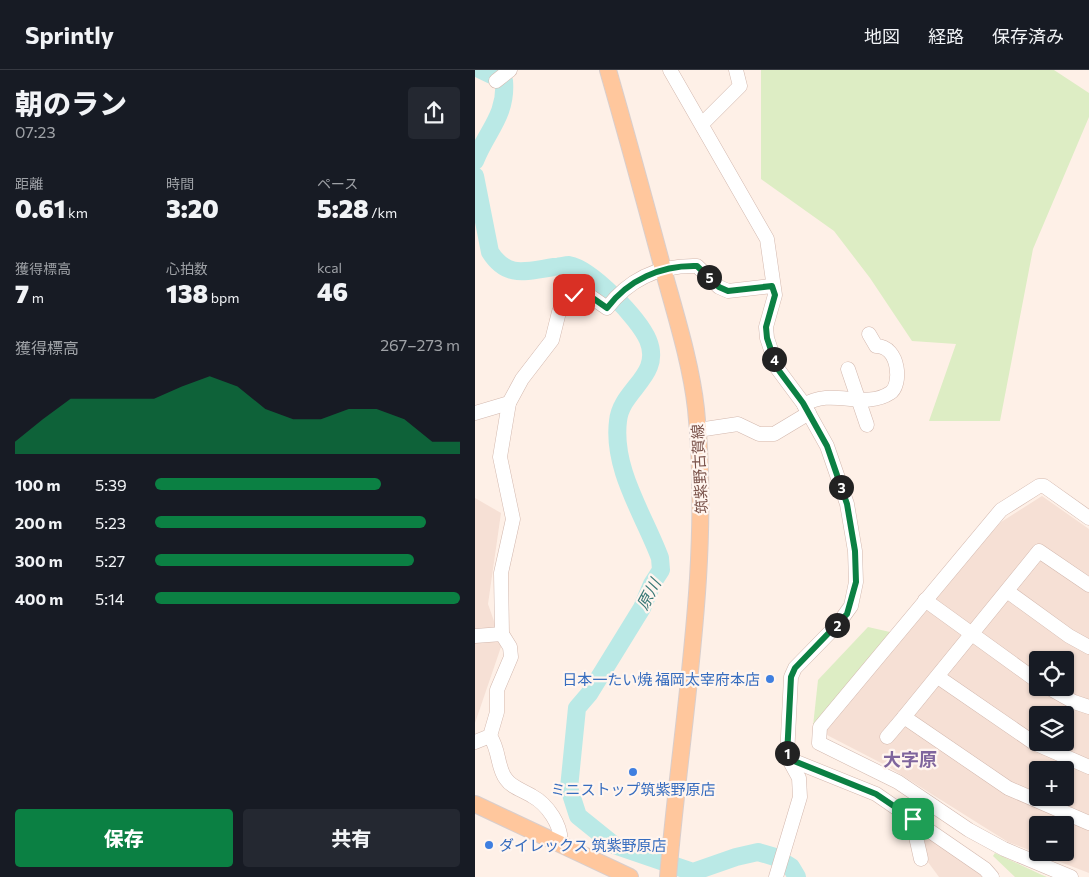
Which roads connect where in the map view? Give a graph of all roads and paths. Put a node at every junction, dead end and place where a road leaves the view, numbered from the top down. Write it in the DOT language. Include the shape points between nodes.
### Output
graph roads {
  1 [pos="510,70"];
  2 [pos="609,70"];
  3 [pos="670,70"];
  4 [pos="736,70"];
  5 [pos="496,81"];
  6 [pos="702,124"];
  7 [pos="663,270"];
  8 [pos="772,286"];
  9 [pos="869,334"];
  10 [pos="848,369"];
  11 [pos="860,400"];
  12 [pos="509,403"];
  13 [pos="806,409"];
  14 [pos="475,413"];
  15 [pos="867,425"];
  16 [pos="698,430"];
  17 [pos="1089,518"];
  18 [pos="1089,585"];
  19 [pos="1007,591"];
  20 [pos="925,600"];
  21 [pos="502,634"];
  22 [pos="972,634"];
  23 [pos="475,636"];
  24 [pos="1089,647"];
  25 [pos="1029,675"];
  26 [pos="938,677"];
  27 [pos="1063,696"];
  28 [pos="1089,707"];
  29 [pos="904,717"];
  30 [pos="490,736"];
  31 [pos="887,737"];
  32 [pos="475,742"];
  33 [pos="789,759"];
  34 [pos="1089,767"];
  35 [pos="475,804"];
  36 [pos="913,819"];
  37 [pos="1089,823"];
  38 [pos="560,844"];
  39 [pos="921,859"];
  40 [pos="777,873"];
  41 [pos="630,877"];
  42 [pos="668,877"];
  43 [pos="992,877"];
  44 [pos="1071,877"];
  1 -- 5 [label="street"];
  2 -- 7 [label="main road, 筑紫野古賀線"];
  3 -- 6 [label="street"];
  4 -- 6 [label="street" via="740,86"];
  6 -- 8 [label="street" via="767,239"];
  7 -- 8 [label="street" via="697,266 719,287 728,291"];
  7 -- 12 [label="street" via="632,282 607,308 587,294 566,298 556,320 552,340 522,379"];
  7 -- 16 [label="main road, 筑紫野古賀線" via="677,318"];
  8 -- 13 [label="street" via="775,295 766,327 767,338 777,368"];
  9 -- 11 [label="street" via="876,346 890,350 896,362 897,378 888,395"];
  10 -- 11 [label="street"];
  11 -- 13 [label="street" via="824,397 813,399"];
  11 -- 15 [label="street"];
  12 -- 14 [label="street"];
  12 -- 21 [label="street" via="500,457 513,519 501,573"];
  13 -- 16 [label="street" via="774,434 759,434 738,424"];
  13 -- 33 [label="street" via="827,446 847,504 855,551 856,582 847,614 795,668 791,677"];
  16 -- 42 [label="main road, 筑紫野古賀線" via="702,505 698,583"];
  17 -- 20 [label="street" via="1044,486 1039,486 1001,510 989,522"];
  18 -- 19 [label="street" via="1039,551"];
  19 -- 22 [label="street"];
  19 -- 24 [label="street"];
  20 -- 22 [label="street"];
  20 -- 44 [label="street" via="820,727 819,743 898,782 969,830 1004,849"];
  21 -- 23 [label="street"];
  21 -- 30 [label="street" via="511,657 497,690 497,712"];
  22 -- 25 [label="street"];
  22 -- 26 [label="street"];
  26 -- 29 [label="street"];
  26 -- 34 [label="street" via="1034,743"];
  27 -- 28 [label="street"];
  29 -- 31 [label="street"];
  29 -- 37 [label="street" via="1008,788"];
  30 -- 32 [label="street"];
  30 -- 38 [label="street" via="497,746 506,779 515,788 533,796 548,811 561,837"];
  33 -- 36 [label="street" via="876,794"];
  33 -- 40 [label="street" via="799,778 800,797"];
  35 -- 38 [label="main road"];
  36 -- 39 [label="street"];
  36 -- 43 [label="street"];
  38 -- 41 [label="main road"];
}
